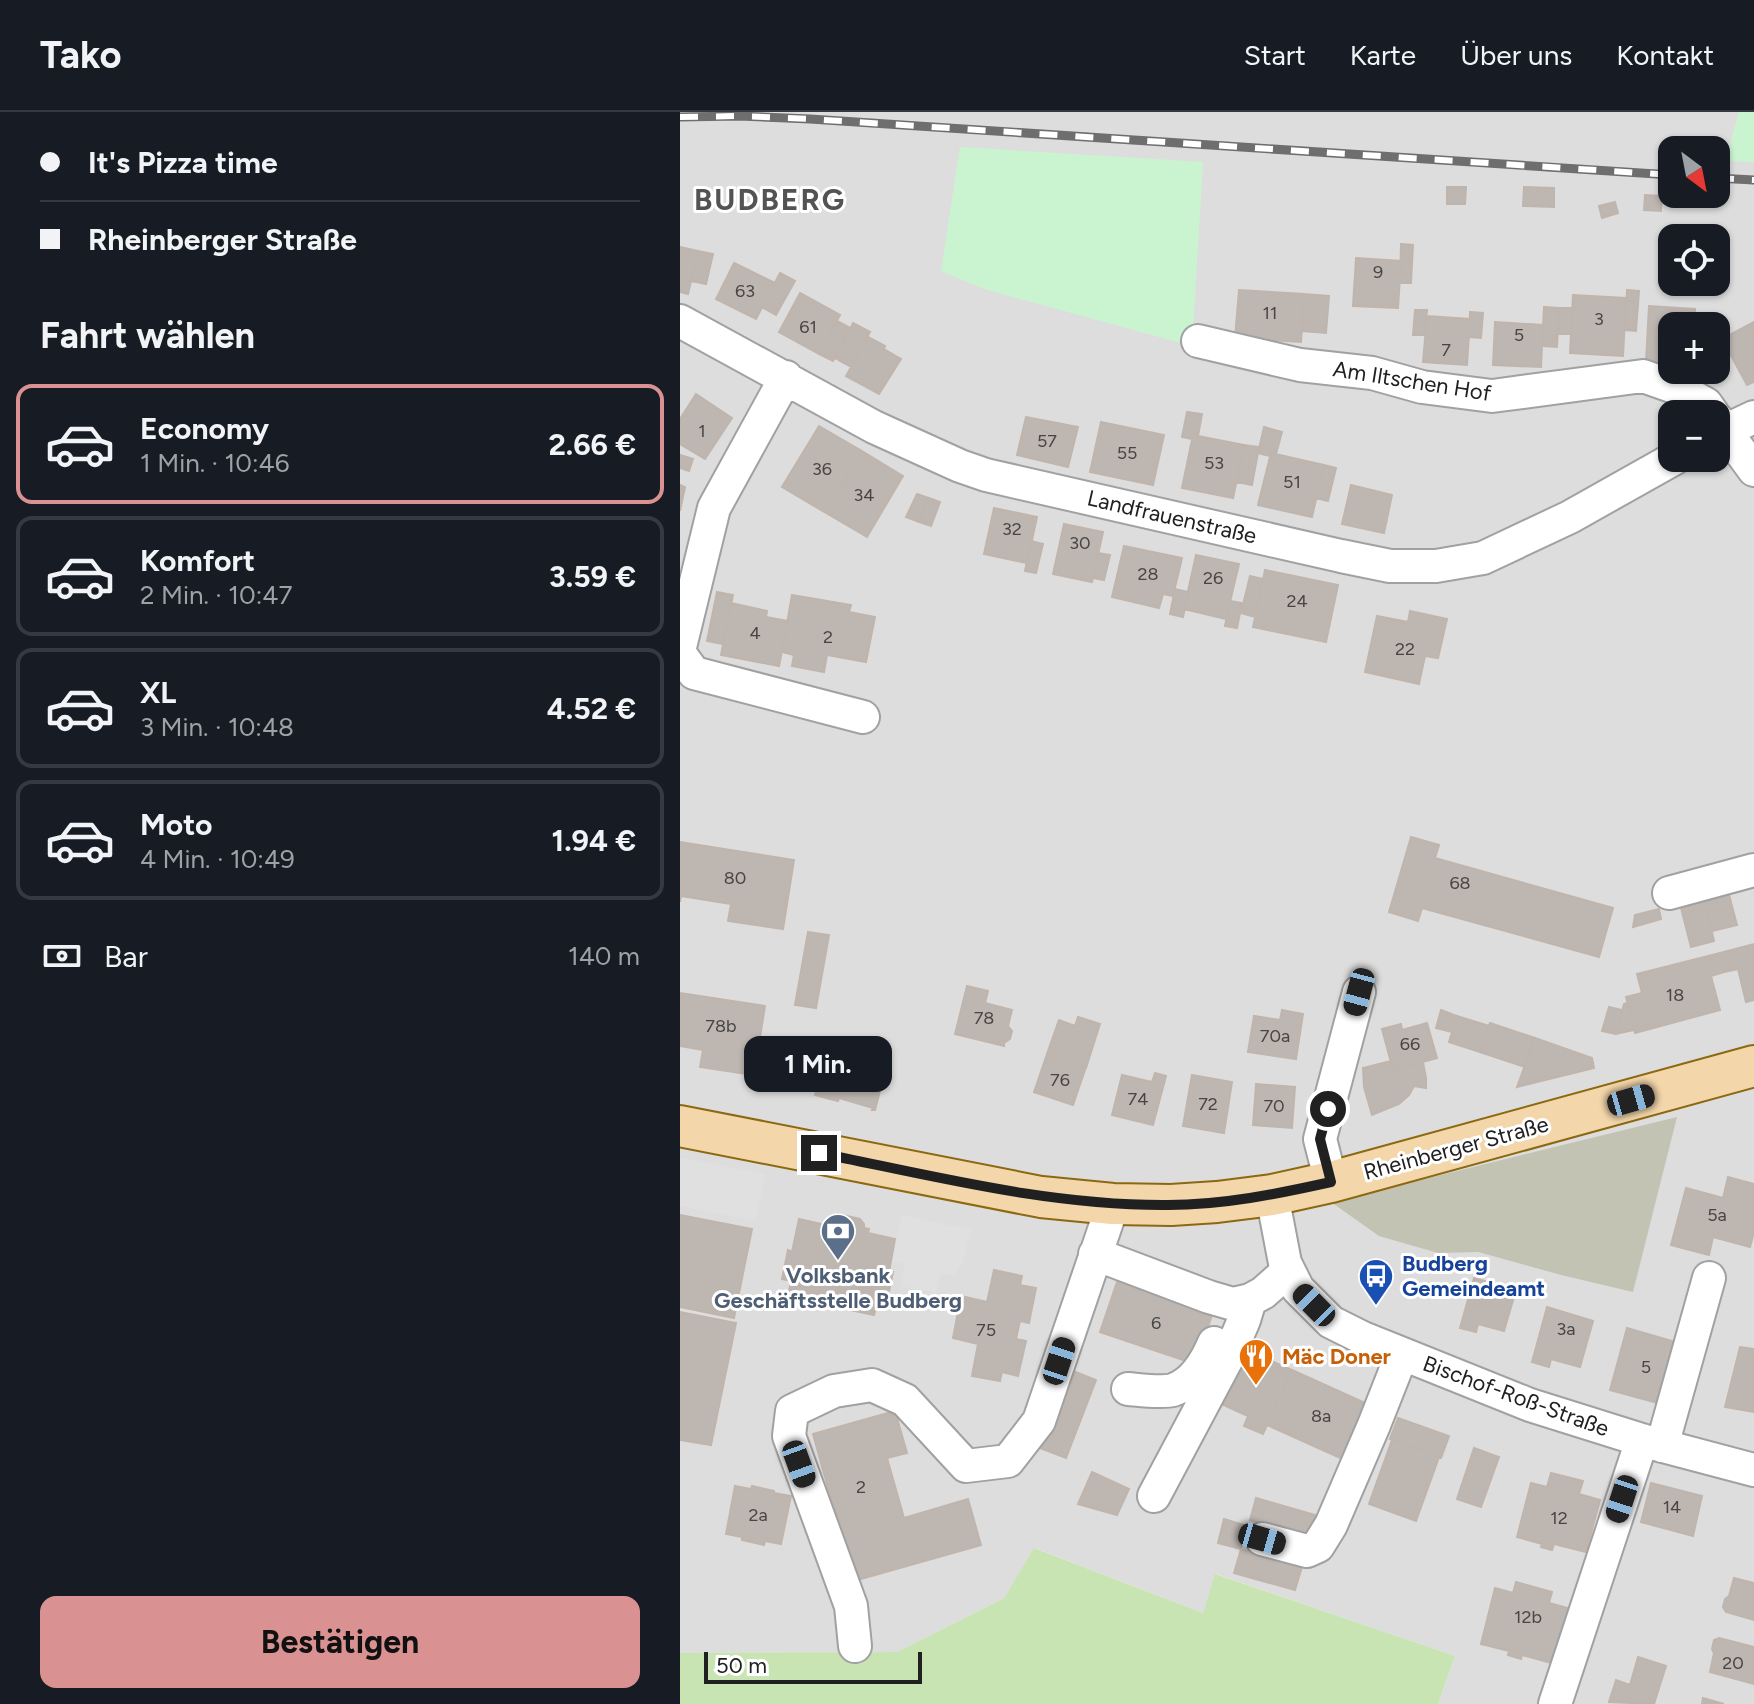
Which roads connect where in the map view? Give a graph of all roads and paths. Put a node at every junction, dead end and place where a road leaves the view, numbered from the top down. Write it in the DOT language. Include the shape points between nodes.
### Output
graph roads {
  1 [pos="680,321"];
  2 [pos="1198,341"];
  3 [pos="786,377"];
  4 [pos="1699,400"];
  5 [pos="1754,417"];
  6 [pos="1730,422"];
  7 [pos="1730,440"];
  8 [pos="1658,468"];
  9 [pos="1754,470"];
  10 [pos="680,647"];
  11 [pos="680,654"];
  12 [pos="863,717"];
  13 [pos="1754,870"];
  14 [pos="1669,893"];
  15 [pos="1359,992"];
  16 [pos="1754,1066"];
  17 [pos="680,1126"];
  18 [pos="1331,1182"];
  19 [pos="1272,1195"];
  20 [pos="1113,1204"];
  21 [pos="1095,1254"];
  22 [pos="1288,1271"];
  23 [pos="1709,1278"];
  24 [pos="1238,1301"];
  25 [pos="1402,1354"];
  26 [pos="1128,1389"];
  27 [pos="1652,1443"];
  28 [pos="1754,1470"];
  29 [pos="1154,1496"];
  30 [pos="1262,1539"];
  31 [pos="855,1646"];
  32 [pos="1555,1704"];
  1 -- 3 [label="street, Landfrauenstraße"];
  2 -- 4 [label="street, Am Iltschen Hof" via="1300,365 1492,396 1643,376"];
  3 -- 8 [label="street, Landfrauenstraße" via="885,432 986,475 1390,566 1483,558"];
  3 -- 10 [label="street" via="714,508"];
  5 -- 6 [label="street"];
  7 -- 9 [label="street, Am Iltschen Hof"];
  11 -- 12 [label="street" via="694,673"];
  13 -- 14 [label="street"];
  15 -- 18 [label="street" via="1320,1139"];
  16 -- 18 [label="main road, Rheinberger Straße"];
  17 -- 20 [label="main road, Rheinberger Straße" via="1041,1197"];
  18 -- 19 [label="main road, Rheinberger Straße"];
  19 -- 20 [label="main road, Rheinberger Straße" via="1171,1205"];
  19 -- 22 [label="street, Bischof-Roß-Straße"];
  20 -- 21 [label="street"];
  21 -- 24 [label="street"];
  21 -- 31 [label="street" via="1039,1421 1008,1461 966,1466 905,1400 872,1385 834,1391 792,1411 789,1436 851,1606"];
  22 -- 24 [label="street" via="1263,1293"];
  22 -- 25 [label="street, Bischof-Roß-Straße" via="1331,1322"];
  23 -- 27 [label="street"];
  24 -- 26 [label="street" via="1192,1379 1172,1390"];
  24 -- 29 [label="street" via="1244,1320 1229,1355"];
  25 -- 27 [label="street, Bischof-Roß-Straße" via="1530,1405"];
  25 -- 30 [label="street" via="1318,1546 1307,1551"];
  27 -- 28 [label="street, Bischof-Roß-Straße"];
  27 -- 32 [label="street"];
}
